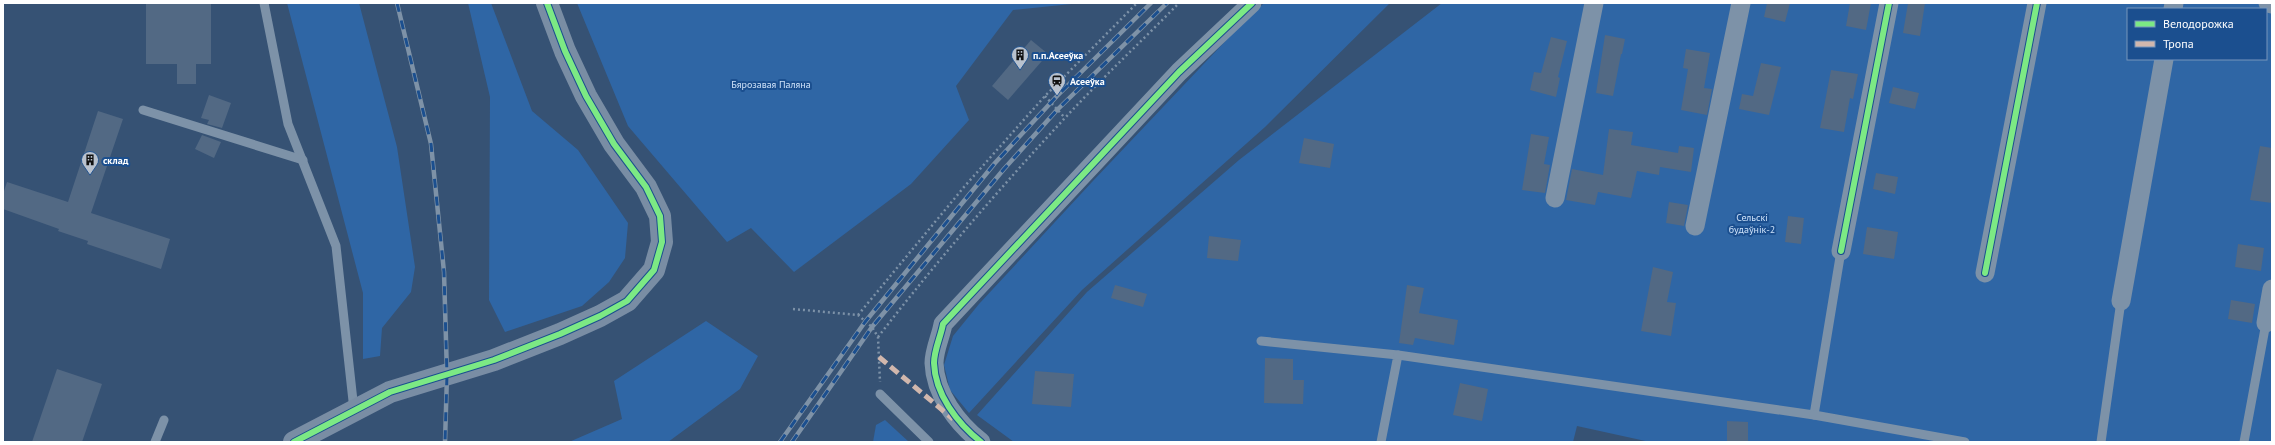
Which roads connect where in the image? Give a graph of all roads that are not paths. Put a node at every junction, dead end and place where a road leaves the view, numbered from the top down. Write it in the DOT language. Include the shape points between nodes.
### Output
graph roads {
  1 [pos="264,3"];
  2 [pos="547,3"];
  3 [pos="1252,3"];
  4 [pos="1594,3"];
  5 [pos="1741,3"];
  6 [pos="1889,3"];
  7 [pos="2037,3"];
  8 [pos="2268,3"];
  9 [pos="2272,4"];
  10 [pos="2164,60"];
  11 [pos="143,110"];
  12 [pos="303,160"];
  13 [pos="1555,198"];
  14 [pos="1696,226"];
  15 [pos="1842,251"];
  16 [pos="1985,273"];
  17 [pos="2272,289"];
  18 [pos="2121,301"];
  19 [pos="2266,323"];
  20 [pos="1261,341"];
  21 [pos="1398,355"];
  22 [pos="880,394"];
  23 [pos="354,410"];
  24 [pos="1814,415"];
  25 [pos="164,420"];
  26 [pos="155,442"];
  27 [pos="294,442"];
  28 [pos="929,442"];
  29 [pos="981,442"];
  30 [pos="1380,442"];
  31 [pos="1965,442"];
  32 [pos="2101,442"];
  33 [pos="2244,442"];
  1 -- 12 [label="lane" via="288,124"];
  2 -- 23 [label="street" via="586,96 614,144 654,200 660,216 662,242 654,270 627,300 560,334 494,360 390,392"];
  3 -- 29 [label="street" via="1179,72 943,324 934,362 940,394 970,434"];
  4 -- 13 [label="street"];
  5 -- 14 [label="street"];
  6 -- 15 [label="street"];
  7 -- 16 [label="street"];
  8 -- 9 [label="street"];
  10 -- 18 [label="street"];
  11 -- 12 [label="lane"];
  12 -- 23 [label="lane" via="336,246"];
  15 -- 24 [label="lane"];
  17 -- 19 [label="street"];
  18 -- 32 [label="lane"];
  19 -- 33 [label="lane"];
  20 -- 21 [label="lane"];
  21 -- 24 [label="lane"];
  21 -- 30 [label="lane"];
  22 -- 28 [label="lane"];
  23 -- 27 [label="street"];
  24 -- 31 [label="lane"];
  25 -- 26 [label="lane"];
}
